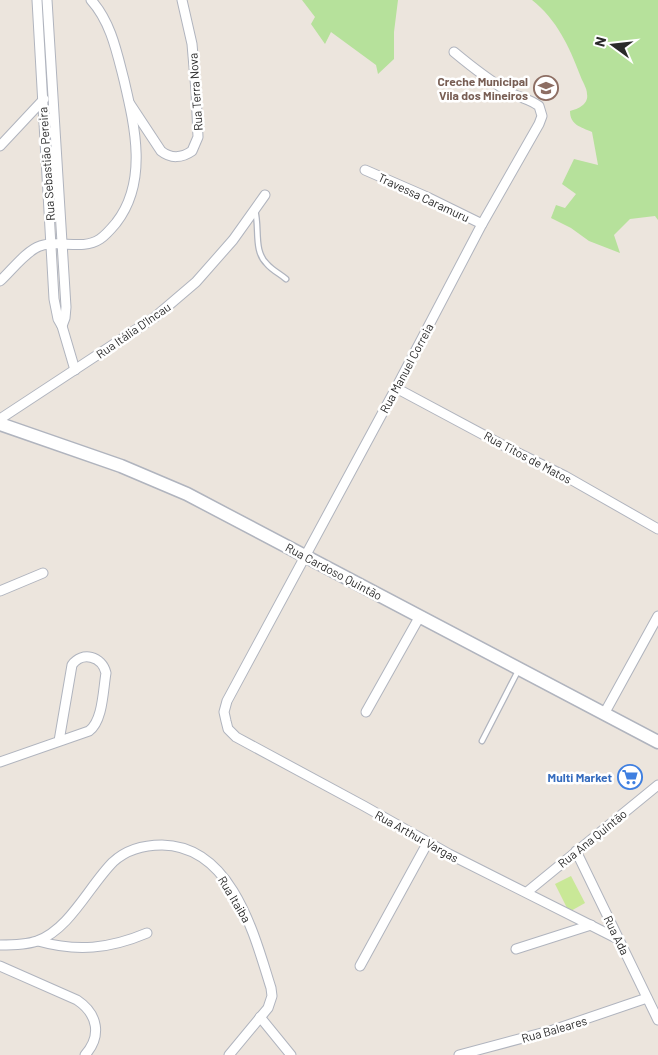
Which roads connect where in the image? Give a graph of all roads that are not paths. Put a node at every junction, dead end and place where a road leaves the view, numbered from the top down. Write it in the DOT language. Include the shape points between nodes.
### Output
graph roads {
  1 [pos="37,0"];
  2 [pos="47,0"];
  3 [pos="91,0"];
  4 [pos="182,0"];
  5 [pos="454,52"];
  6 [pos="53,95"];
  7 [pos="42,100"];
  8 [pos="129,102"];
  9 [pos="0,146"];
  10 [pos="365,170"];
  11 [pos="265,195"];
  12 [pos="255,209"];
  13 [pos="482,224"];
  14 [pos="62,243"];
  15 [pos="50,244"];
  16 [pos="286,279"];
  17 [pos="0,281"];
  18 [pos="62,326"];
  19 [pos="75,370"];
  20 [pos="396,388"];
  21 [pos="0,419"];
  22 [pos="0,424"];
  23 [pos="658,530"];
  24 [pos="305,556"];
  25 [pos="43,573"];
  26 [pos="0,591"];
  27 [pos="420,616"];
  28 [pos="658,616"];
  29 [pos="520,669"];
  30 [pos="366,712"];
  31 [pos="604,714"];
  32 [pos="226,721"];
  33 [pos="59,741"];
  34 [pos="482,741"];
  35 [pos="658,742"];
  36 [pos="0,762"];
  37 [pos="658,785"];
  38 [pos="428,842"];
  39 [pos="576,851"];
  40 [pos="526,892"];
  41 [pos="591,925"];
  42 [pos="147,933"];
  43 [pos="618,938"];
  44 [pos="38,941"];
  45 [pos="0,945"];
  46 [pos="516,949"];
  47 [pos="0,966"];
  48 [pos="360,966"];
  49 [pos="648,998"];
  50 [pos="657,1016"];
  51 [pos="260,1017"];
  52 [pos="478,1053"];
  53 [pos="85,1055"];
  54 [pos="229,1055"];
  55 [pos="291,1055"];
  56 [pos="459,1055"];
  1 -- 7 [label="street, Rua Sebastião Pereira"];
  2 -- 6 [label="street, Rua Sebastião Pereira"];
  3 -- 8 [label="street" via="110,33"];
  4 -- 8 [label="street, Rua Terra Nova" via="192,44 196,91 198,137 192,151 181,157 167,156"];
  5 -- 13 [label="street, Rua Manuel Correia" via="513,94 534,103 542,116"];
  6 -- 7 [label="street"];
  6 -- 14 [label="street, Rua Sebastião Pereira"];
  7 -- 9 [label="street"];
  7 -- 15 [label="street, Rua Sebastião Pereira"];
  8 -- 14 [label="street" via="136,160 131,195 124,213 99,240 88,244"];
  10 -- 13 [label="street, Travessa Caramuru"];
  11 -- 12 [label="street, Rua Itália D'Incau"];
  12 -- 16 [label="lane" via="260,256"];
  12 -- 19 [label="street, Rua Itália D'Incau" via="196,282 155,317"];
  13 -- 20 [label="street, Rua Manuel Correia"];
  14 -- 15 [label="street"];
  14 -- 18 [label="street, Rua Sebastião Pereira" via="66,307"];
  15 -- 17 [label="street" via="33,250"];
  15 -- 18 [label="street, Rua Sebastião Pereira" via="55,311"];
  18 -- 19 [label="street, Rua Sebastião Pereira"];
  19 -- 21 [label="street, Rua Itália D'Incau"];
  20 -- 23 [label="street, Rua Titos de Matos" via="565,476"];
  20 -- 24 [label="street, Rua Manuel Correia"];
  22 -- 24 [label="street, Rua Cardoso Quintão" via="121,466 187,494"];
  24 -- 27 [label="street, Rua Cardoso Quintão"];
  24 -- 32 [label="street, Rua Manuel Correia" via="227,701"];
  25 -- 26 [label="street"];
  27 -- 29 [label="street, Rua Cardoso Quintão"];
  27 -- 30 [label="street"];
  28 -- 31 [label="street"];
  29 -- 31 [label="street, Rua Cardoso Quintão"];
  29 -- 34 [label="lane"];
  31 -- 35 [label="street, Rua Cardoso Quintão"];
  32 -- 38 [label="street, Rua Arthur Vargas" via="228,729 236,736"];
  33 -- 33 [label="street" via="89,731 96,725 106,673 99,661 84,656 72,665"];
  33 -- 36 [label="street"];
  37 -- 39 [label="street, Rua Ana Quintão"];
  38 -- 40 [label="street, Rua Arthur Vargas"];
  38 -- 48 [label="street"];
  39 -- 40 [label="street, Rua Ana Quintão"];
  39 -- 43 [label="street, Rua Ada"];
  40 -- 41 [label="street, Rua Arthur Vargas"];
  41 -- 43 [label="street, Rua Arthur Vargas"];
  41 -- 46 [label="street"];
  42 -- 44 [label="street" via="106,947 64,948"];
  43 -- 49 [label="street, Rua Ada"];
  44 -- 45 [label="street, Rua Itaiba"];
  44 -- 51 [label="street, Rua Itaiba" via="72,913 113,862 125,853 153,845 192,851 206,859 222,876 252,927 272,996"];
  47 -- 53 [label="street" via="85,1005 96,1024 96,1036"];
  49 -- 50 [label="street, Rua Ada"];
  49 -- 52 [label="street, Rua Baleares"];
  51 -- 54 [label="street"];
  51 -- 55 [label="street"];
  52 -- 56 [label="street, Rua Baleares"];
}
